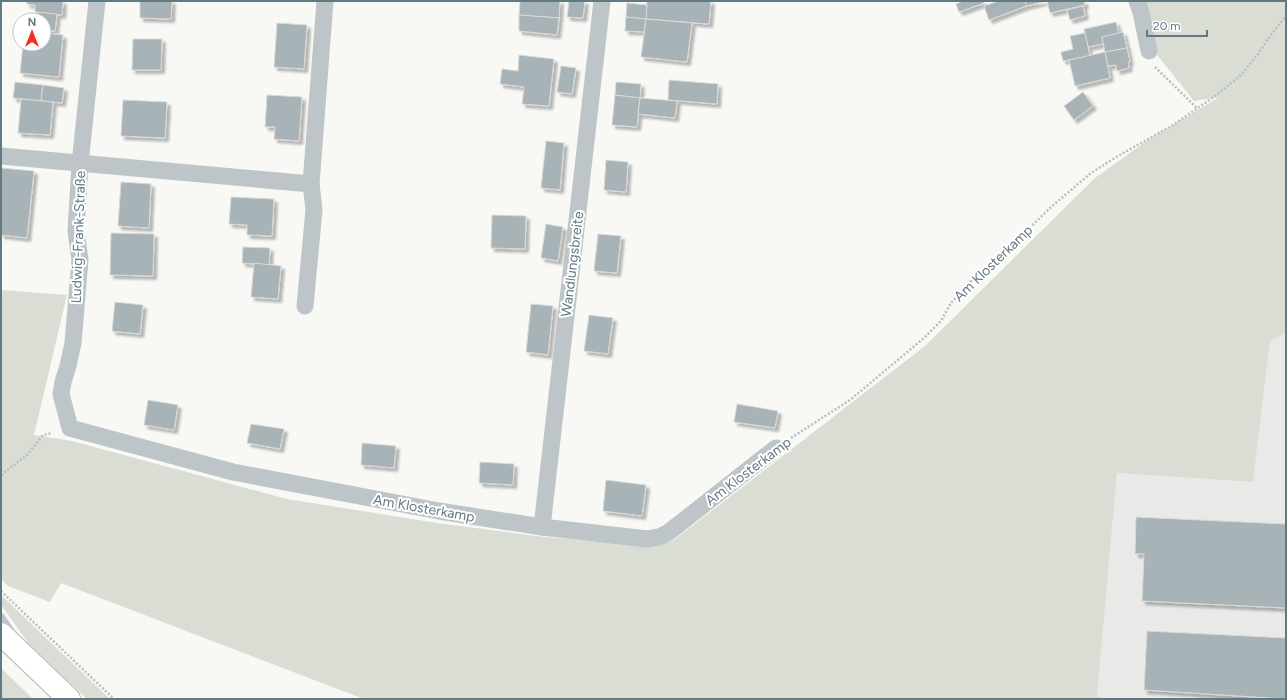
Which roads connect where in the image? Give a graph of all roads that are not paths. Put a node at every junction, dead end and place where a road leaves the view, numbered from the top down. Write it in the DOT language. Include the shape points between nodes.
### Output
graph roads {
  1 [pos="97,1"];
  2 [pos="325,1"];
  3 [pos="602,1"];
  4 [pos="1137,1"];
  5 [pos="1149,51"];
  6 [pos="1,156"];
  7 [pos="80,164"];
  8 [pos="311,184"];
  9 [pos="305,306"];
  10 [pos="70,428"];
  11 [pos="776,448"];
  12 [pos="542,527"];
  13 [pos="1,617"];
  14 [pos="1,634"];
  15 [pos="32,664"];
  16 [pos="69,699"];
  1 -- 7 [label="street, Ludwig-Frank-Straße"];
  2 -- 8 [label="street"];
  3 -- 12 [label="street, Wandlungsbreite"];
  4 -- 5 [label="street"];
  6 -- 7 [label="street, Ludwig-Frank-Straße"];
  7 -- 8 [label="street, Ludwig-Frank-Straße"];
  7 -- 10 [label="street, Ludwig-Frank-Straße" via="76,231 80,260 73,342 61,394"];
  8 -- 9 [label="street" via="314,210"];
  10 -- 12 [label="street, Am Klosterkamp" via="233,472 439,511"];
  11 -- 12 [label="street, Am Klosterkamp" via="660,537 632,538"];
  13 -- 15 [label="lane"];
  14 -- 15 [label="main road"];
  15 -- 16 [label="main road"];
}
